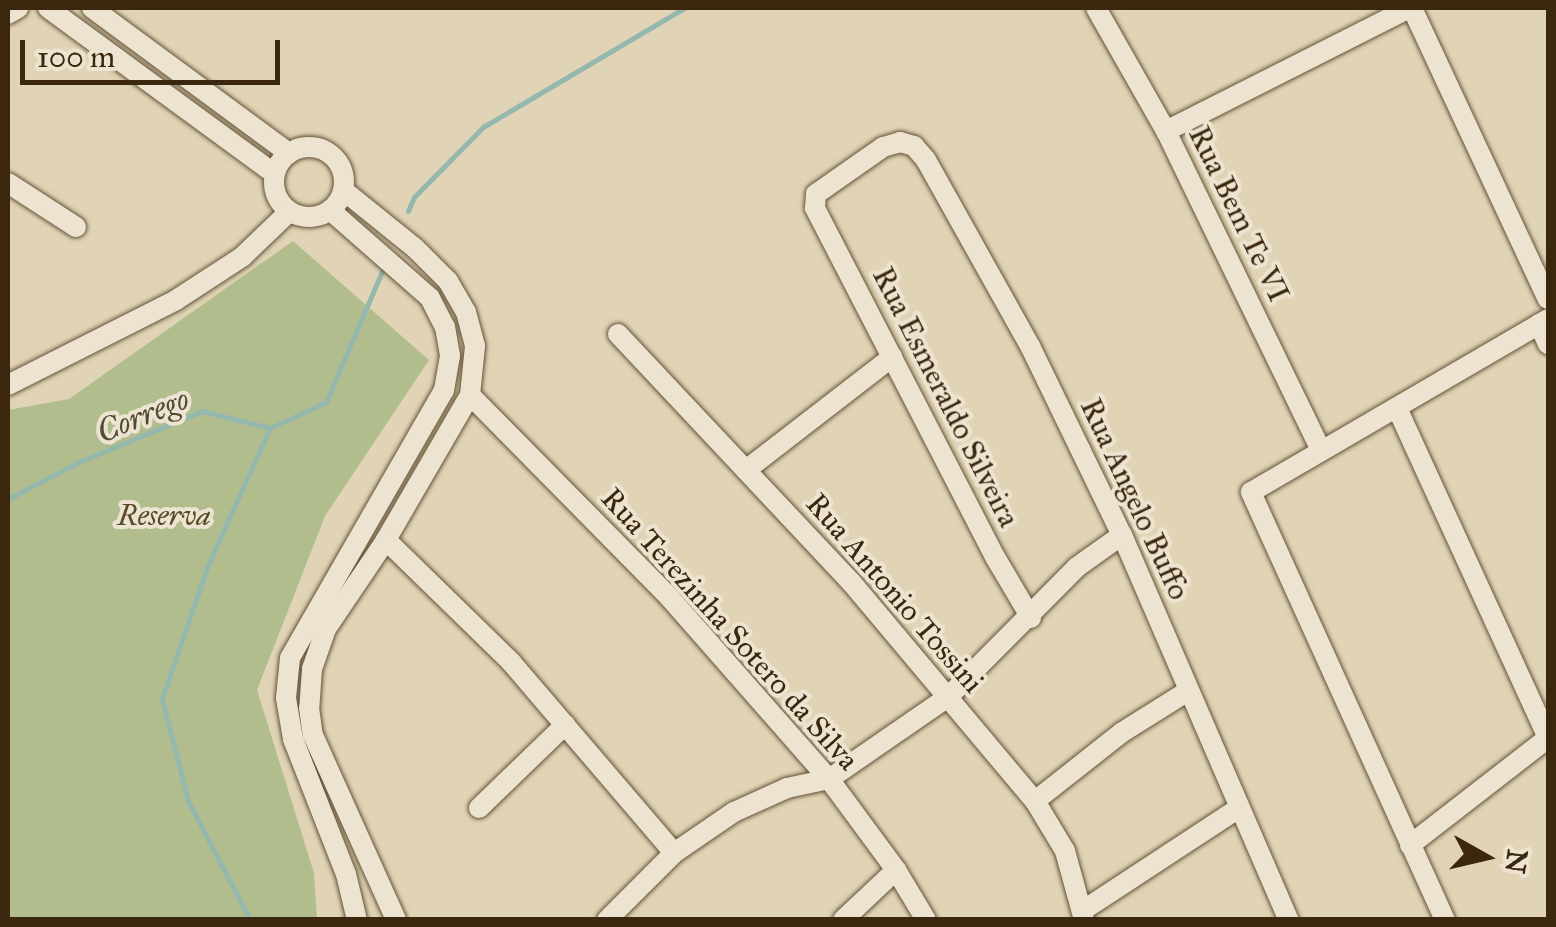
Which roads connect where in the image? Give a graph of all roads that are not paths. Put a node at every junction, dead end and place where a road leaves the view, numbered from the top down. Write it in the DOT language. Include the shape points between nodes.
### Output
graph roads {
  1 [pos="18,8"];
  2 [pos="48,8"];
  3 [pos="92,8"];
  4 [pos="1096,8"];
  5 [pos="1411,8"];
  6 [pos="8,14"];
  7 [pos="1166,130"];
  8 [pos="289,154"];
  9 [pos="275,174"];
  10 [pos="9,188"];
  11 [pos="344,190"];
  12 [pos="813,200"];
  13 [pos="330,210"];
  14 [pos="289,212"];
  15 [pos="76,228"];
  16 [pos="1548,299"];
  17 [pos="1544,321"];
  18 [pos="618,334"];
  19 [pos="1548,344"];
  20 [pos="892,357"];
  21 [pos="8,385"];
  22 [pos="470,395"];
  23 [pos="1396,408"];
  24 [pos="1321,450"];
  25 [pos="746,470"];
  26 [pos="1122,535"];
  27 [pos="386,540"];
  28 [pos="1031,618"];
  29 [pos="1188,691"];
  30 [pos="948,697"];
  31 [pos="565,726"];
  32 [pos="1548,738"];
  33 [pos="829,779"];
  34 [pos="1035,801"];
  35 [pos="479,808"];
  36 [pos="1239,808"];
  37 [pos="1410,845"];
  38 [pos="674,853"];
  39 [pos="896,870"];
  40 [pos="1083,915"];
  41 [pos="357,920"];
  42 [pos="396,920"];
  43 [pos="607,920"];
  44 [pos="842,920"];
  45 [pos="926,920"];
  46 [pos="1289,920"];
  47 [pos="1444,920"];
  1 -- 6 [label="street"];
  2 -- 9 [label="street"];
  3 -- 8 [label="street"];
  4 -- 7 [label="street, Rua Bem Te VI"];
  5 -- 7 [label="street"];
  5 -- 16 [label="street"];
  7 -- 24 [label="street, Rua Bem Te VI"];
  8 -- 9 [label="street"];
  8 -- 11 [label="street" via="312,147 334,157"];
  9 -- 14 [label="street" via="276,195"];
  10 -- 15 [label="street"];
  11 -- 13 [label="street"];
  11 -- 22 [label="street" via="448,281 475,346"];
  12 -- 20 [label="street, Rua Esmeraldo Silveira"];
  12 -- 26 [label="street, Rua Angelo Buffo" via="883,147 914,146 1032,348"];
  13 -- 14 [label="street" via="310,218"];
  13 -- 41 [label="street" via="430,298 450,356 444,390 290,658 292,739 346,874"];
  14 -- 21 [label="street" via="242,257 176,300"];
  17 -- 19 [label="street"];
  17 -- 23 [label="street"];
  18 -- 25 [label="street, Rua Antonio Tossini"];
  20 -- 25 [label="street"];
  20 -- 28 [label="street, Rua Esmeraldo Silveira"];
  22 -- 27 [label="street"];
  22 -- 33 [label="street, Rua Terezinha Sotero da Silva" via="668,597"];
  23 -- 24 [label="street"];
  23 -- 32 [label="street"];
  24 -- 37 [label="street" via="1251,492"];
  25 -- 30 [label="street, Rua Antonio Tossini"];
  26 -- 28 [label="street" via="1077,567"];
  26 -- 29 [label="street, Rua Angelo Buffo"];
  27 -- 31 [label="street" via="511,662"];
  27 -- 42 [label="street" via="326,628 309,708 324,763"];
  28 -- 30 [label="street"];
  29 -- 34 [label="street" via="1121,733"];
  29 -- 36 [label="street, Rua Angelo Buffo"];
  30 -- 33 [label="street"];
  30 -- 34 [label="street, Rua Antonio Tossini"];
  31 -- 35 [label="street"];
  31 -- 38 [label="street"];
  32 -- 37 [label="street"];
  33 -- 38 [label="street" via="787,788 734,812"];
  33 -- 39 [label="street, Rua Terezinha Sotero da Silva"];
  34 -- 40 [label="street, Rua Antonio Tossini" via="1065,851"];
  36 -- 40 [label="street"];
  36 -- 46 [label="street, Rua Angelo Buffo"];
  37 -- 47 [label="street"];
  38 -- 43 [label="street"];
  39 -- 44 [label="street"];
  39 -- 45 [label="street, Rua Terezinha Sotero da Silva"];
}
